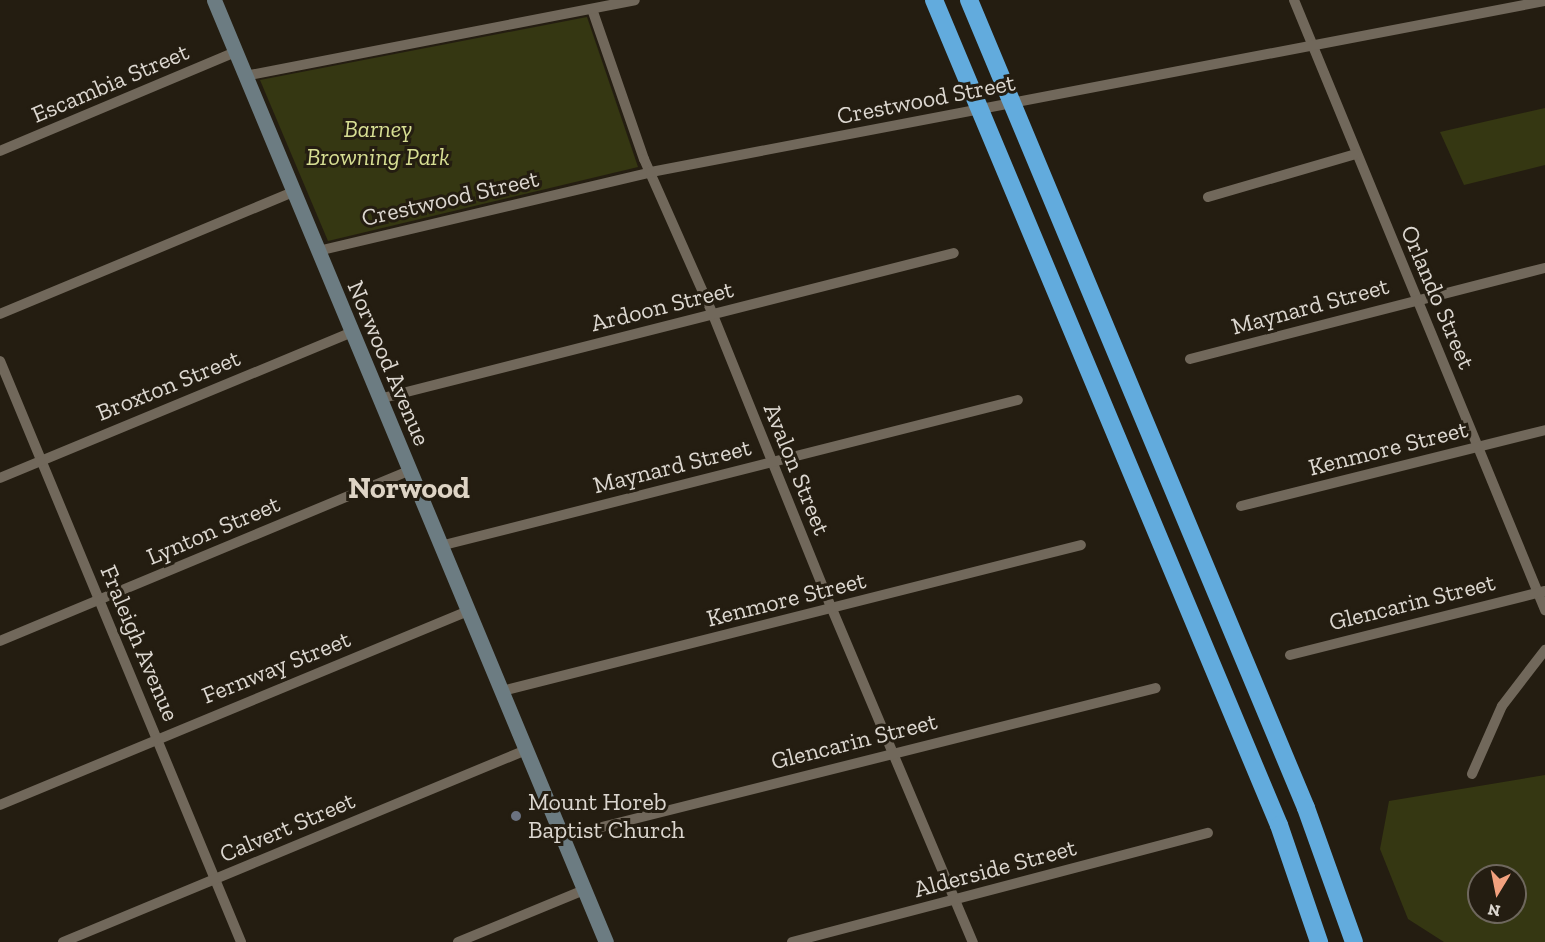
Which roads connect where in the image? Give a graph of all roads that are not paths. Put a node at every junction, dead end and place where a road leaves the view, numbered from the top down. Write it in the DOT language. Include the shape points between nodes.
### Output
graph roads {
  1 [pos="214,0"];
  2 [pos="634,0"];
  3 [pos="934,0"];
  4 [pos="969,0"];
  5 [pos="1294,0"];
  6 [pos="1545,1"];
  7 [pos="592,9"];
  8 [pos="1311,44"];
  9 [pos="235,52"];
  10 [pos="245,76"];
  11 [pos="0,151"];
  12 [pos="1356,154"];
  13 [pos="651,172"];
  14 [pos="293,192"];
  15 [pos="1208,197"];
  16 [pos="318,251"];
  17 [pos="954,253"];
  18 [pos="1545,267"];
  19 [pos="1416,299"];
  20 [pos="0,314"];
  21 [pos="713,315"];
  22 [pos="352,332"];
  23 [pos="1190,359"];
  24 [pos="0,361"];
  25 [pos="379,399"];
  26 [pos="1018,400"];
  27 [pos="1545,430"];
  28 [pos="1478,447"];
  29 [pos="42,460"];
  30 [pos="772,462"];
  31 [pos="410,471"];
  32 [pos="0,478"];
  33 [pos="1241,506"];
  34 [pos="1081,545"];
  35 [pos="440,546"];
  36 [pos="1541,592"];
  37 [pos="100,600"];
  38 [pos="832,609"];
  39 [pos="1545,610"];
  40 [pos="468,611"];
  41 [pos="0,641"];
  42 [pos="1545,650"];
  43 [pos="1290,655"];
  44 [pos="1156,688"];
  45 [pos="502,692"];
  46 [pos="158,738"];
  47 [pos="526,750"];
  48 [pos="893,752"];
  49 [pos="1472,774"];
  50 [pos="0,805"];
  51 [pos="1208,833"];
  52 [pos="562,837"];
  53 [pos="216,879"];
  54 [pos="584,890"];
  55 [pos="956,901"];
  56 [pos="63,942"];
  57 [pos="241,942"];
  58 [pos="458,942"];
  59 [pos="606,942"];
  60 [pos="792,942"];
  61 [pos="973,942"];
  62 [pos="1320,942"];
  63 [pos="1354,942"];
  1 -- 9 [label="main road, Norwood Avenue"];
  2 -- 7 [label="street"];
  3 -- 62 [label="highway" via="1278,825"];
  4 -- 63 [label="highway" via="1324,852"];
  5 -- 8 [label="street, Orlando Street"];
  6 -- 8 [label="street, Crestwood Street"];
  7 -- 10 [label="street"];
  7 -- 13 [label="street, Avalon Street"];
  8 -- 12 [label="street, Orlando Street"];
  8 -- 13 [label="street, Crestwood Street"];
  9 -- 10 [label="main road, Norwood Avenue"];
  9 -- 11 [label="street, Escambia Street"];
  10 -- 14 [label="main road, Norwood Avenue"];
  12 -- 15 [label="street"];
  12 -- 19 [label="street, Orlando Street"];
  13 -- 16 [label="street, Crestwood Street"];
  13 -- 21 [label="street, Avalon Street"];
  14 -- 16 [label="main road, Norwood Avenue"];
  14 -- 20 [label="street"];
  16 -- 22 [label="main road, Norwood Avenue"];
  17 -- 21 [label="street, Ardoon Street"];
  18 -- 19 [label="street, Maynard Street"];
  19 -- 23 [label="street, Maynard Street"];
  19 -- 28 [label="street, Orlando Street"];
  21 -- 25 [label="street, Ardoon Street"];
  21 -- 30 [label="street, Avalon Street"];
  22 -- 25 [label="main road, Norwood Avenue"];
  22 -- 29 [label="street, Broxton Street"];
  24 -- 29 [label="street, Fraleigh Avenue"];
  25 -- 31 [label="main road, Norwood Avenue"];
  26 -- 30 [label="street, Maynard Street"];
  27 -- 28 [label="street, Kenmore Street"];
  28 -- 33 [label="street, Kenmore Street"];
  28 -- 36 [label="street, Orlando Street"];
  29 -- 32 [label="street, Broxton Street"];
  29 -- 37 [label="street, Fraleigh Avenue"];
  30 -- 35 [label="street, Maynard Street"];
  30 -- 38 [label="street, Avalon Street"];
  31 -- 35 [label="main road, Norwood Avenue"];
  31 -- 37 [label="street, Lynton Street"];
  34 -- 38 [label="street, Kenmore Street"];
  35 -- 40 [label="main road, Norwood Avenue"];
  36 -- 39 [label="street, Orlando Street"];
  36 -- 43 [label="street, Glencarin Street"];
  37 -- 41 [label="street, Lynton Street"];
  37 -- 46 [label="street, Fraleigh Avenue"];
  38 -- 45 [label="street, Kenmore Street"];
  38 -- 48 [label="street, Avalon Street"];
  40 -- 45 [label="main road, Norwood Avenue"];
  40 -- 46 [label="street, Fernway Street"];
  42 -- 49 [label="street" via="1502,706"];
  44 -- 48 [label="street, Glencarin Street"];
  45 -- 47 [label="main road, Norwood Avenue"];
  46 -- 50 [label="street, Fernway Street"];
  46 -- 53 [label="street, Fraleigh Avenue"];
  47 -- 52 [label="main road, Norwood Avenue"];
  47 -- 53 [label="street, Calvert Street"];
  48 -- 52 [label="street, Glencarin Street"];
  48 -- 55 [label="street, Avalon Street"];
  51 -- 55 [label="street, Alderside Street"];
  52 -- 54 [label="main road, Norwood Avenue"];
  53 -- 56 [label="street, Calvert Street"];
  53 -- 57 [label="street, Fraleigh Avenue"];
  54 -- 58 [label="street"];
  54 -- 59 [label="main road, Norwood Avenue"];
  55 -- 60 [label="street, Alderside Street"];
  55 -- 61 [label="street, Avalon Street"];
}
